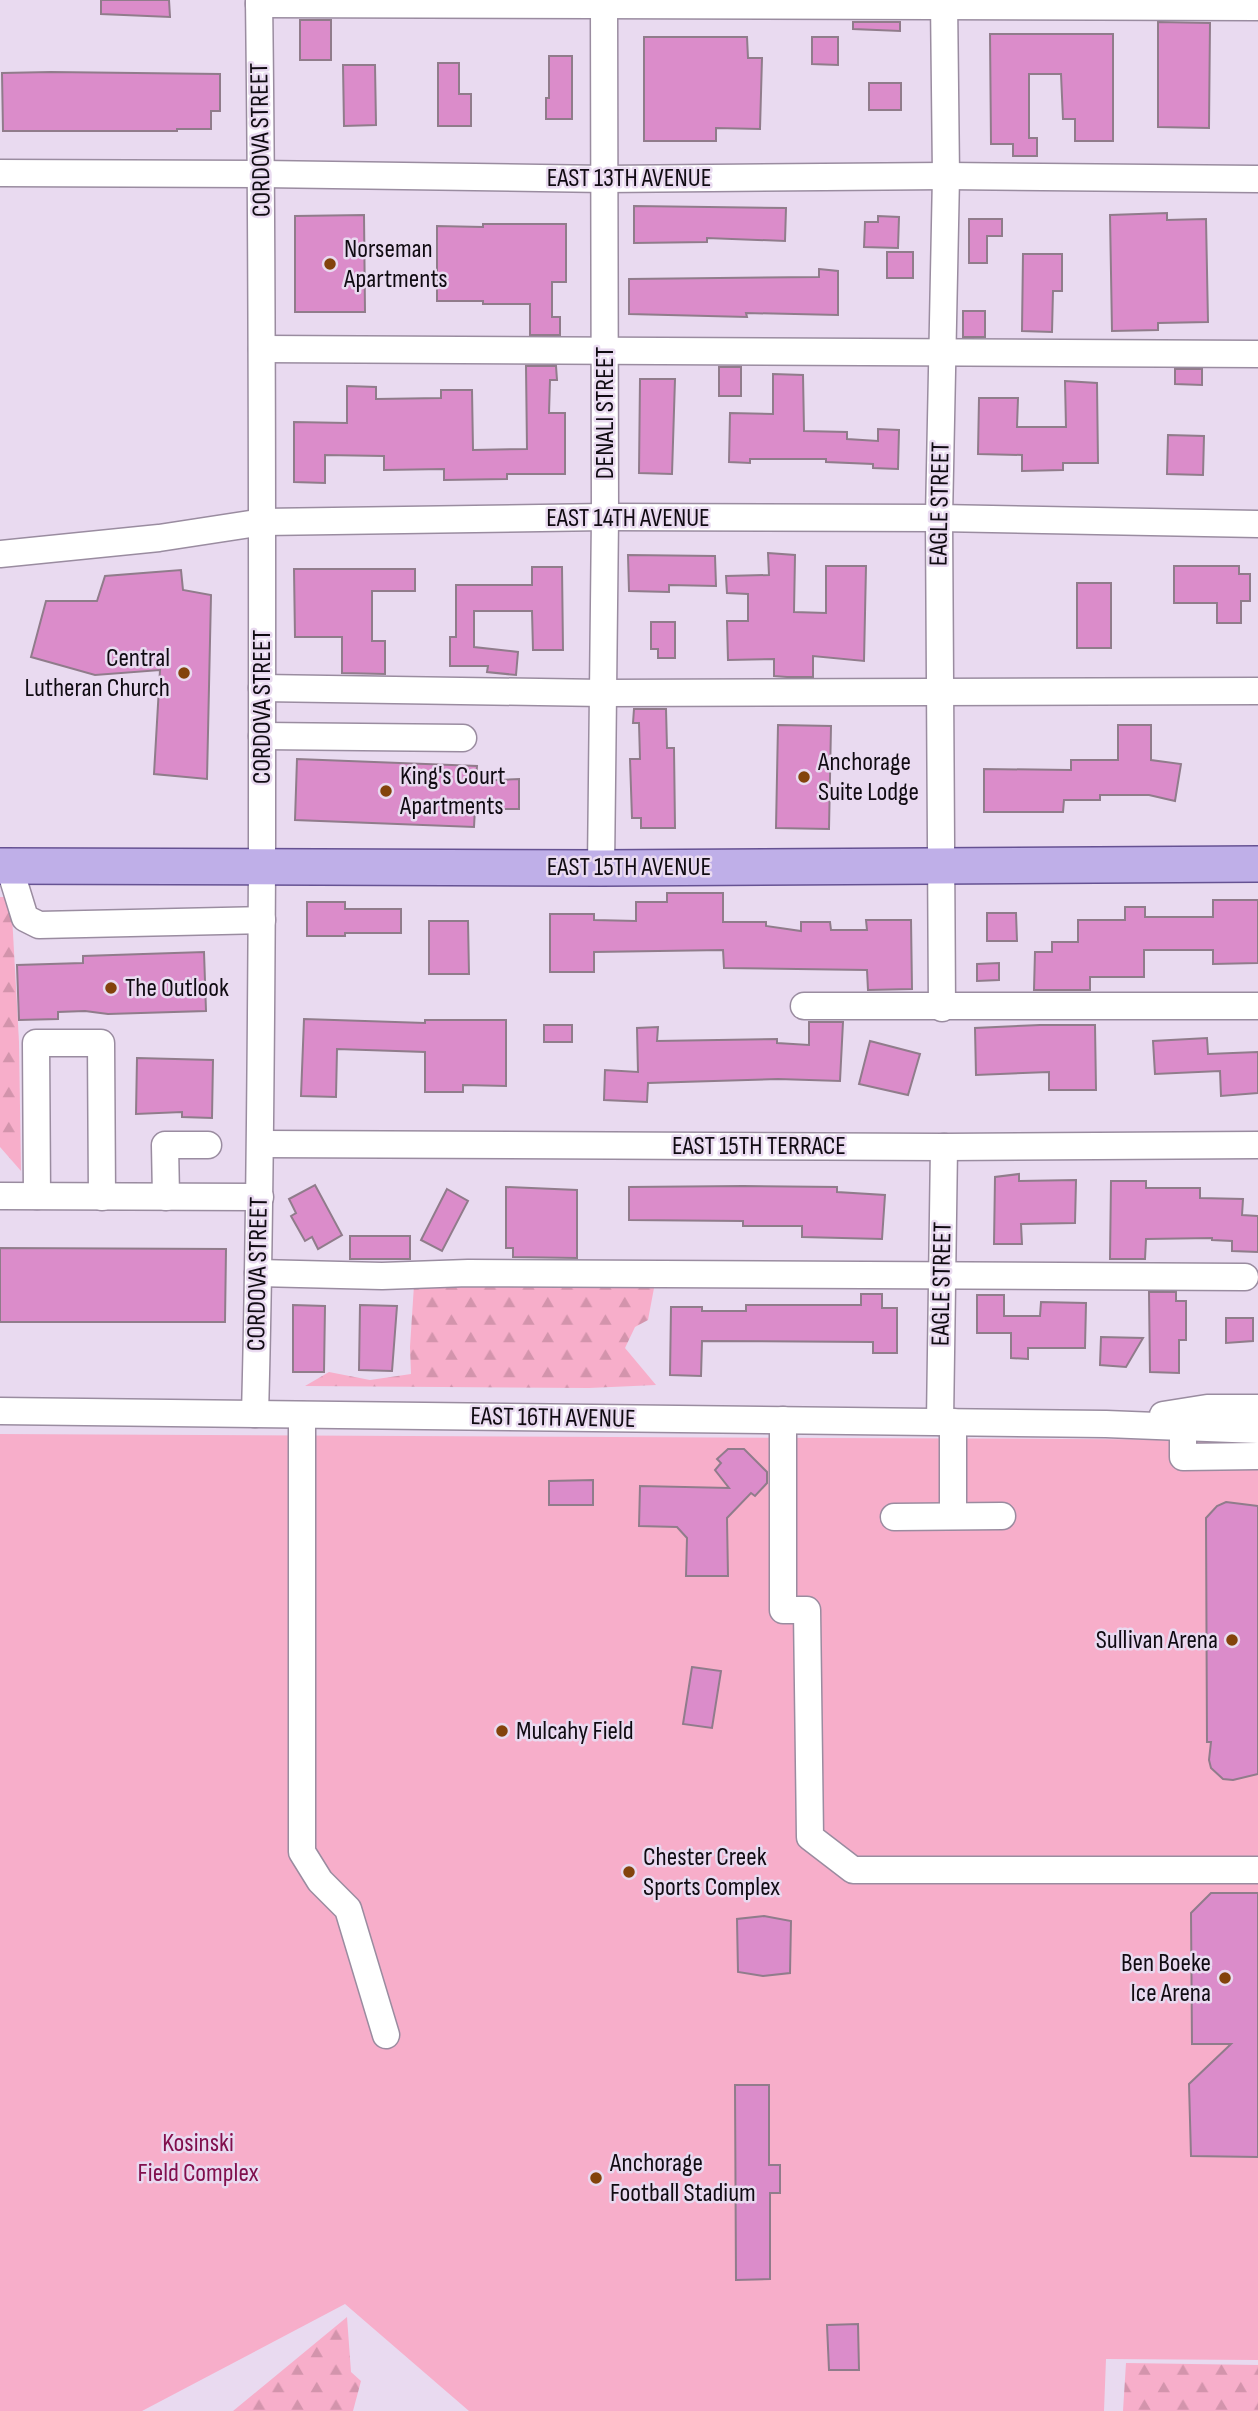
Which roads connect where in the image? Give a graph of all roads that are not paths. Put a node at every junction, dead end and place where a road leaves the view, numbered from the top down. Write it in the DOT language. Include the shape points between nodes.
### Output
graph roads {
  1 [pos="259,2"];
  2 [pos="604,3"];
  3 [pos="944,3"];
  4 [pos="1258,7"];
  5 [pos="0,173"];
  6 [pos="262,174"];
  7 [pos="946,176"];
  8 [pos="605,179"];
  9 [pos="1258,179"];
  10 [pos="262,349"];
  11 [pos="605,351"];
  12 [pos="942,352"];
  13 [pos="1258,354"];
  14 [pos="605,517"];
  15 [pos="939,518"];
  16 [pos="263,522"];
  17 [pos="1258,524"];
  18 [pos="0,554"];
  19 [pos="262,688"];
  20 [pos="1258,691"];
  21 [pos="940,692"];
  22 [pos="603,694"];
  23 [pos="262,736"];
  24 [pos="463,738"];
  25 [pos="1258,864"];
  26 [pos="942,865"];
  27 [pos="4,866"];
  28 [pos="262,867"];
  29 [pos="601,868"];
  30 [pos="262,920"];
  31 [pos="804,1006"];
  32 [pos="1258,1006"];
  33 [pos="942,1007"];
  34 [pos="261,1144"];
  35 [pos="208,1145"];
  36 [pos="1258,1145"];
  37 [pos="943,1147"];
  38 [pos="0,1196"];
  39 [pos="37,1196"];
  40 [pos="102,1197"];
  41 [pos="166,1197"];
  42 [pos="260,1197"];
  43 [pos="258,1273"];
  44 [pos="942,1275"];
  45 [pos="1245,1277"];
  46 [pos="1258,1409"];
  47 [pos="0,1411"];
  48 [pos="255,1414"];
  49 [pos="302,1415"];
  50 [pos="783,1420"];
  51 [pos="947,1422"];
  52 [pos="1106,1424"];
  53 [pos="1183,1428"];
  54 [pos="1258,1430"];
  55 [pos="1258,1457"];
  56 [pos="953,1516"];
  57 [pos="1002,1516"];
  58 [pos="894,1517"];
  59 [pos="1258,1870"];
  60 [pos="386,2035"];
  1 -- 2 [label="street"];
  1 -- 6 [label="street, CORDOVA STREET"];
  2 -- 3 [label="street"];
  2 -- 8 [label="street, DENALI STREET"];
  3 -- 4 [label="street"];
  3 -- 7 [label="street, EAGLE STREET"];
  5 -- 6 [label="street, EAST 13TH AVENUE"];
  6 -- 8 [label="street, EAST 13TH AVENUE"];
  6 -- 10 [label="street, CORDOVA STREET"];
  7 -- 8 [label="street, EAST 13TH AVENUE"];
  7 -- 9 [label="street, EAST 13TH AVENUE"];
  7 -- 12 [label="street, EAGLE STREET"];
  8 -- 11 [label="street, DENALI STREET"];
  10 -- 11 [label="street"];
  10 -- 16 [label="street, CORDOVA STREET"];
  11 -- 12 [label="street"];
  11 -- 14 [label="street, DENALI STREET"];
  12 -- 13 [label="street"];
  12 -- 15 [label="street, EAGLE STREET"];
  14 -- 15 [label="street, EAST 14TH AVENUE"];
  14 -- 16 [label="street, EAST 14TH AVENUE"];
  14 -- 22 [label="street, DENALI STREET"];
  15 -- 17 [label="street, EAST 14TH AVENUE"];
  15 -- 21 [label="street, EAGLE STREET"];
  16 -- 18 [label="street, EAST 14TH AVENUE"];
  16 -- 19 [label="street, CORDOVA STREET"];
  19 -- 22 [label="street"];
  19 -- 23 [label="street, CORDOVA STREET"];
  20 -- 21 [label="street"];
  21 -- 22 [label="street"];
  21 -- 26 [label="street, EAGLE STREET"];
  22 -- 29 [label="street, DENALI STREET"];
  23 -- 24 [label="street"];
  23 -- 28 [label="street, CORDOVA STREET"];
  25 -- 26 [label="main road, EAST 15TH AVENUE"];
  26 -- 29 [label="main road, EAST 15TH AVENUE"];
  26 -- 33 [label="street, EAGLE STREET"];
  27 -- 28 [label="main road, EAST 15TH AVENUE"];
  27 -- 30 [label="street" via="25,918 39,925"];
  28 -- 29 [label="main road, EAST 15TH AVENUE"];
  28 -- 30 [label="street, CORDOVA STREET"];
  30 -- 34 [label="street, CORDOVA STREET"];
  31 -- 33 [label="street"];
  32 -- 33 [label="street"];
  34 -- 37 [label="street, EAST 15TH TERRACE"];
  34 -- 42 [label="street, CORDOVA STREET"];
  35 -- 41 [label="street" via="165,1144"];
  36 -- 37 [label="street, EAST 15TH TERRACE"];
  37 -- 44 [label="street, EAGLE STREET"];
  38 -- 39 [label="street"];
  39 -- 40 [label="street"];
  39 -- 40 [label="street" via="36,1043 101,1043"];
  40 -- 41 [label="street"];
  41 -- 42 [label="street"];
  42 -- 43 [label="street, CORDOVA STREET"];
  43 -- 44 [label="street"];
  43 -- 48 [label="street, CORDOVA STREET"];
  44 -- 45 [label="street"];
  44 -- 51 [label="street, EAGLE STREET"];
  46 -- 52 [label="street, EAST 16TH AVENUE" via="1207,1409"];
  47 -- 48 [label="street, EAST 16TH AVENUE"];
  48 -- 49 [label="street, EAST 16TH AVENUE"];
  49 -- 50 [label="street, EAST 16TH AVENUE"];
  49 -- 60 [label="street" via="302,1852 320,1881 348,1909"];
  50 -- 51 [label="street, EAST 16TH AVENUE"];
  50 -- 59 [label="street" via="783,1610 807,1610 810,1837 853,1870"];
  51 -- 52 [label="street, EAST 16TH AVENUE"];
  51 -- 56 [label="street, EAGLE STREET"];
  52 -- 53 [label="street, EAST 16TH AVENUE"];
  53 -- 54 [label="street, EAST 16TH AVENUE"];
  53 -- 55 [label="street" via="1183,1457"];
  56 -- 57 [label="street"];
  56 -- 58 [label="street"];
}
